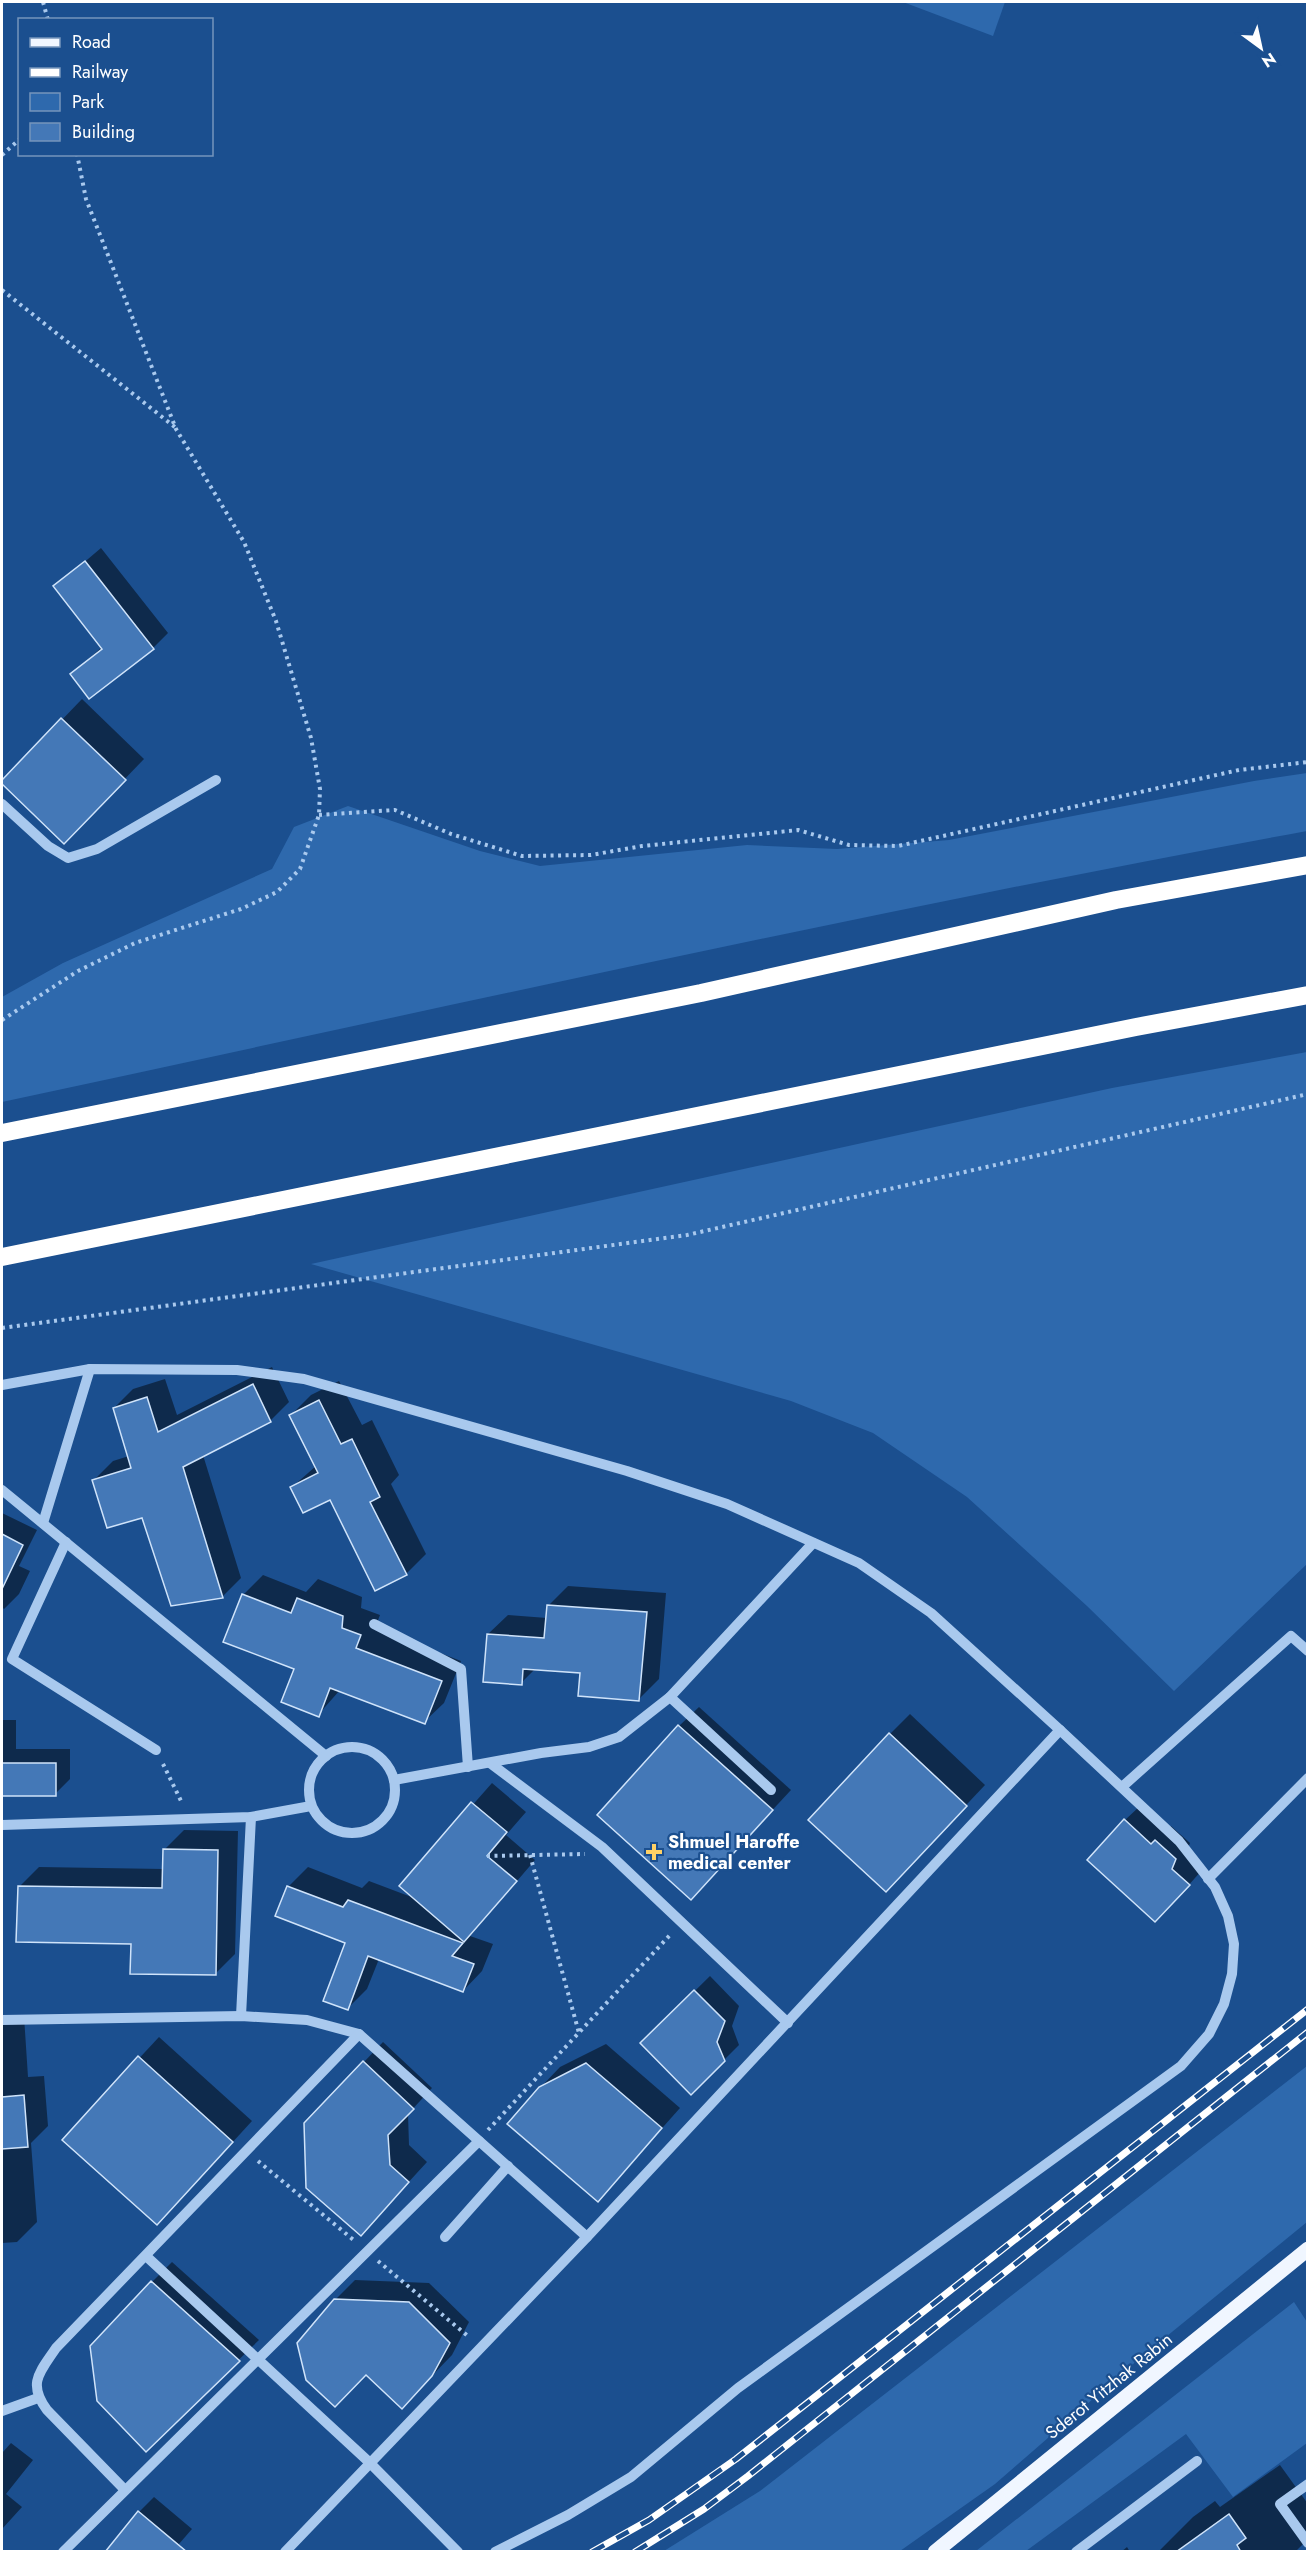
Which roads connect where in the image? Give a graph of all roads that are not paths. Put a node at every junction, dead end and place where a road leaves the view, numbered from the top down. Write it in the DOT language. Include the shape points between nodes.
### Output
graph roads {
  1 [pos="216,780"];
  2 [pos="2,804"];
  3 [pos="1308,865"];
  4 [pos="1308,994"];
  5 [pos="2,1133"];
  6 [pos="2,1257"];
  7 [pos="90,1369"];
  8 [pos="2,1385"];
  9 [pos="2,1490"];
  10 [pos="43,1523"];
  11 [pos="66,1542"];
  12 [pos="813,1543"];
  13 [pos="374,1623"];
  14 [pos="1308,1652"];
  15 [pos="670,1697"];
  16 [pos="1060,1730"];
  17 [pos="156,1750"];
  18 [pos="326,1756"];
  19 [pos="490,1763"];
  20 [pos="468,1767"];
  21 [pos="1308,1779"];
  22 [pos="394,1780"];
  23 [pos="1122,1787"];
  24 [pos="771,1790"];
  25 [pos="311,1806"];
  26 [pos="251,1817"];
  27 [pos="2,1825"];
  28 [pos="1208,1879"];
  29 [pos="241,2016"];
  30 [pos="2,2020"];
  31 [pos="788,2023"];
  32 [pos="359,2034"];
  33 [pos="479,2140"];
  34 [pos="508,2166"];
  35 [pos="587,2236"];
  36 [pos="445,2237"];
  37 [pos="1308,2249"];
  38 [pos="146,2256"];
  39 [pos="258,2360"];
  40 [pos="38,2398"];
  41 [pos="2,2411"];
  42 [pos="1197,2461"];
  43 [pos="369,2462"];
  44 [pos="1308,2484"];
  45 [pos="124,2489"];
  46 [pos="1308,2543"];
  47 [pos="1080,2550"];
  48 [pos="63,2552"];
  49 [pos="285,2552"];
  50 [pos="458,2552"];
  51 [pos="495,2552"];
  52 [pos="935,2552"];
  1 -- 2 [label="street" via="97,849 68,858 48,846"];
  3 -- 5 [label="highway" via="1116,900 701,993"];
  4 -- 6 [label="highway"];
  7 -- 8 [label="street"];
  7 -- 10 [label="street"];
  7 -- 12 [label="street" via="237,1370 304,1379 627,1471 727,1504"];
  9 -- 10 [label="street"];
  10 -- 11 [label="street"];
  11 -- 17 [label="street" via="12,1659"];
  11 -- 18 [label="street"];
  12 -- 15 [label="street"];
  12 -- 16 [label="street" via="859,1563 931,1614"];
  13 -- 20 [label="street" via="461,1669"];
  14 -- 23 [label="street" via="1291,1636"];
  15 -- 19 [label="street" via="619,1737 589,1747"];
  15 -- 24 [label="street"];
  16 -- 23 [label="street"];
  16 -- 31 [label="street"];
  18 -- 22 [label="street" via="338,1749 366,1749 384,1761"];
  18 -- 25 [label="street" via="310,1778"];
  19 -- 20 [label="street"];
  19 -- 31 [label="street" via="610,1854"];
  20 -- 22 [label="street"];
  21 -- 28 [label="street"];
  22 -- 25 [label="street" via="391,1808 371,1829 350,1833 329,1827"];
  23 -- 28 [label="street" via="1179,1840"];
  25 -- 26 [label="street"];
  26 -- 27 [label="street"];
  26 -- 29 [label="street"];
  28 -- 51 [label="street" via="1227,1916 1234,1944 1232,1974 1224,2004 1209,2034 1181,2066 738,2388 631,2477 568,2516"];
  29 -- 30 [label="street"];
  29 -- 32 [label="street" via="307,2020"];
  31 -- 35 [label="street"];
  32 -- 33 [label="street"];
  32 -- 38 [label="street"];
  33 -- 34 [label="street"];
  33 -- 39 [label="street"];
  34 -- 35 [label="street"];
  34 -- 36 [label="street"];
  35 -- 43 [label="street"];
  37 -- 52 [label="main road, Sderot Yitzhak Rabin"];
  38 -- 39 [label="street"];
  38 -- 40 [label="street" via="56,2348 37,2377"];
  39 -- 43 [label="street"];
  39 -- 45 [label="street"];
  40 -- 41 [label="street"];
  40 -- 45 [label="street"];
  42 -- 47 [label="street"];
  43 -- 49 [label="street"];
  43 -- 50 [label="street"];
  44 -- 46 [label="street" via="1280,2504"];
  45 -- 48 [label="street"];
}
